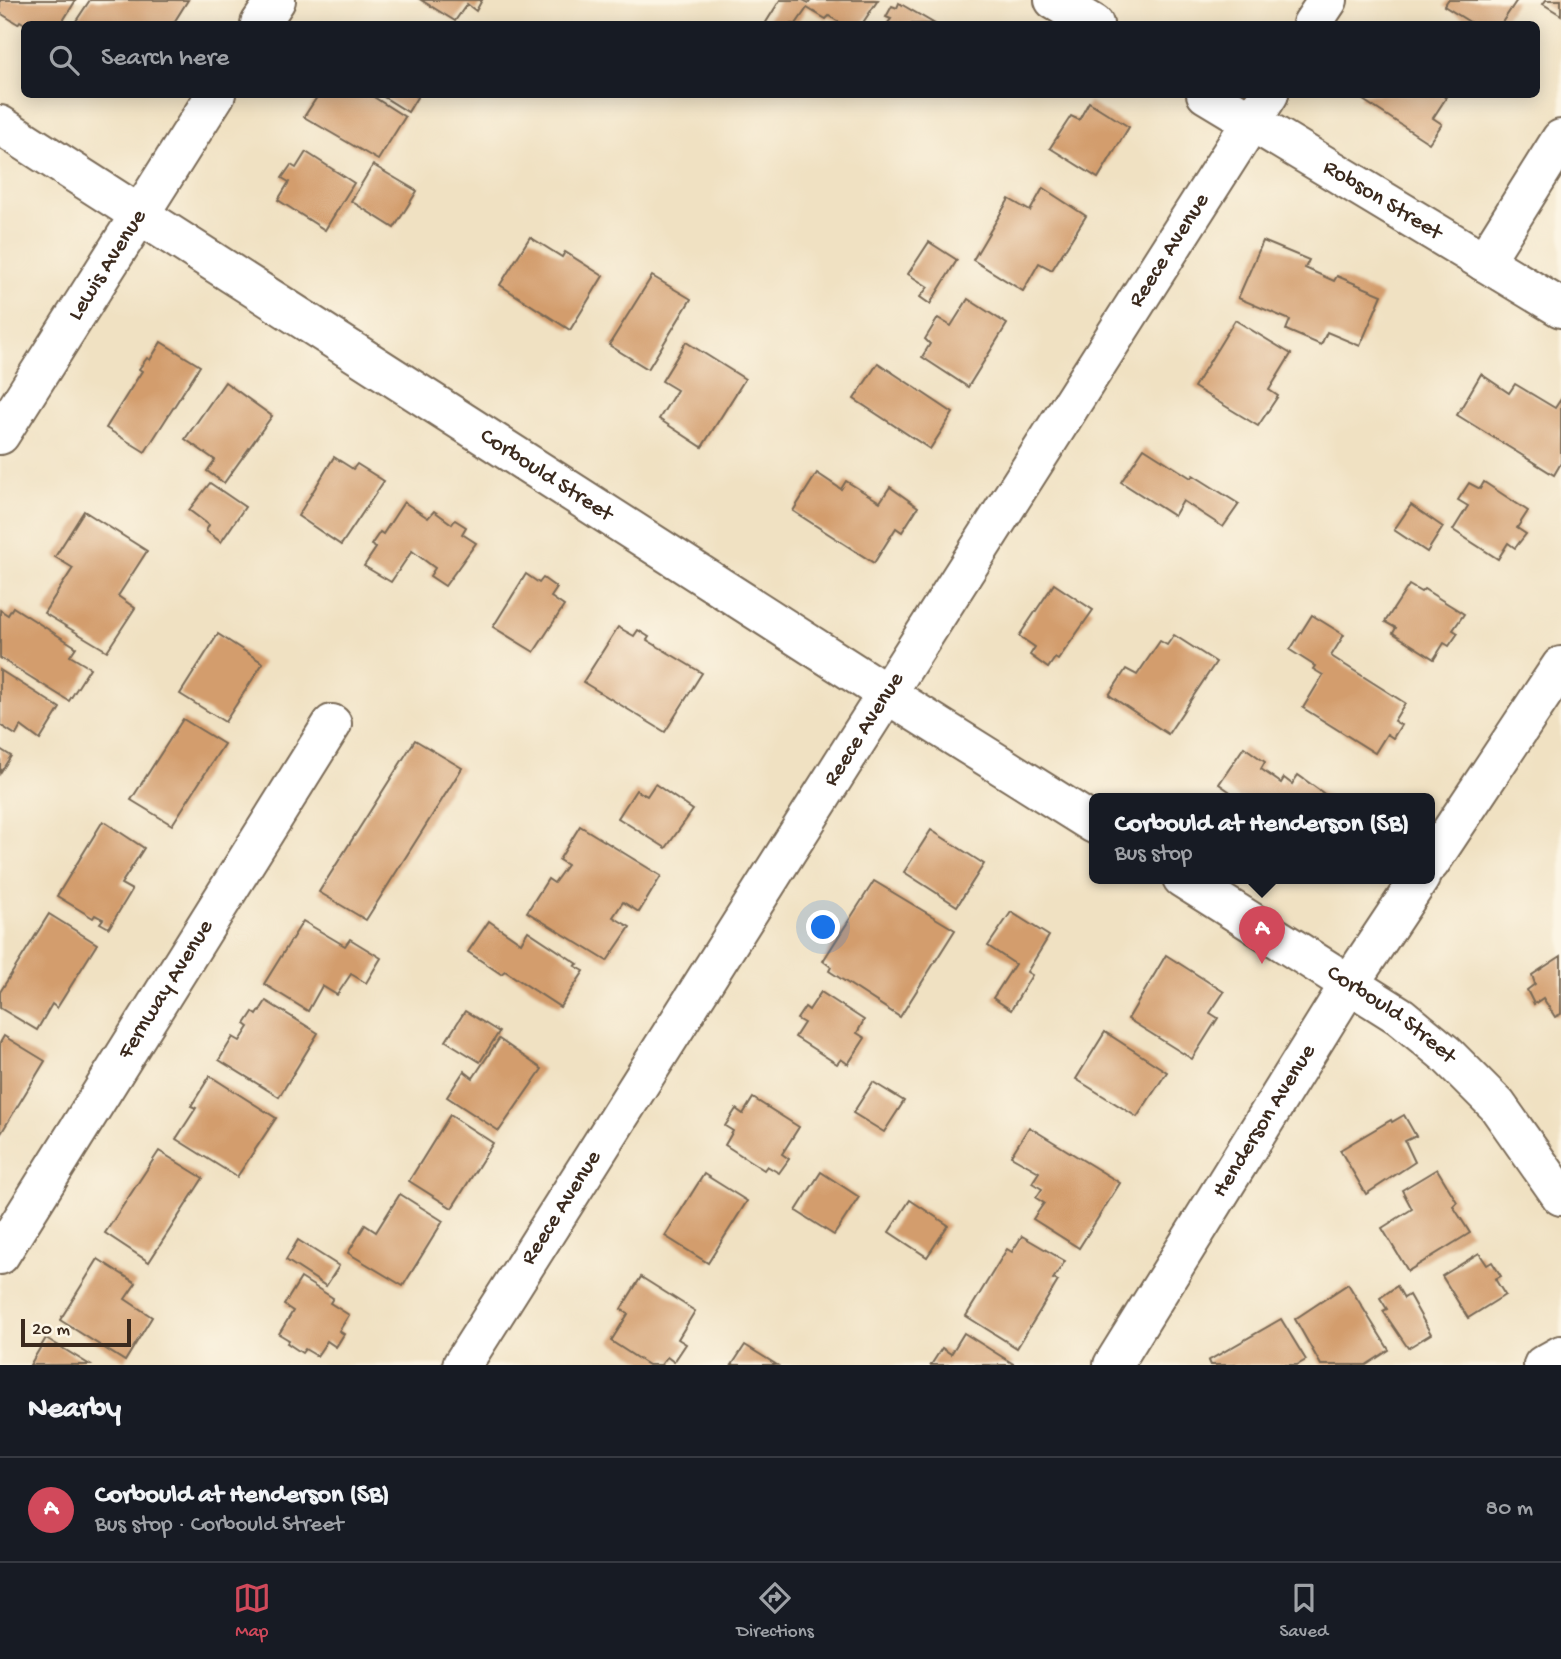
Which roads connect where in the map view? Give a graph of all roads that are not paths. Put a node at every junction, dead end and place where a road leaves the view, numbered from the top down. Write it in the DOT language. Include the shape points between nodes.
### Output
graph roads {
  1 [pos="276,0"];
  2 [pos="1054,0"];
  3 [pos="1328,0"];
  4 [pos="262,21"];
  5 [pos="1089,21"];
  6 [pos="1314,21"];
  7 [pos="214,98"];
  8 [pos="1220,98"];
  9 [pos="1260,109"];
  10 [pos="0,125"];
  11 [pos="1561,139"];
  12 [pos="140,216"];
  13 [pos="1484,262"];
  14 [pos="1561,308"];
  15 [pos="0,435"];
  16 [pos="1561,666"];
  17 [pos="887,694"];
  18 [pos="332,724"];
  19 [pos="1089,821"];
  20 [pos="1435,855"];
  21 [pos="1192,884"];
  22 [pos="1416,884"];
  23 [pos="1350,984"];
  24 [pos="1561,1196"];
  25 [pos="0,1255"];
  26 [pos="1561,1355"];
  27 [pos="473,1361"];
  28 [pos="1113,1365"];
  29 [pos="1543,1365"];
  1 -- 4 [label="street"];
  2 -- 5 [label="street"];
  3 -- 6 [label="street"];
  7 -- 12 [label="street, Lewis Avenue"];
  8 -- 9 [label="street, Robson Street"];
  9 -- 13 [label="street, Robson Street"];
  9 -- 17 [label="street, Reece Avenue"];
  10 -- 12 [label="street, Corbould Street"];
  11 -- 13 [label="street"];
  12 -- 15 [label="street, Lewis Avenue"];
  12 -- 17 [label="street, Corbould Street"];
  13 -- 14 [label="street, Robson Street"];
  16 -- 20 [label="street"];
  17 -- 19 [label="street, Corbould Street"];
  17 -- 27 [label="street, Reece Avenue"];
  18 -- 25 [label="street, Fernway Avenue"];
  21 -- 23 [label="street, Corbould Street"];
  22 -- 23 [label="street, Henderson Avenue"];
  23 -- 24 [label="street, Corbould Street" via="1400,1016 1472,1079 1497,1105"];
  23 -- 28 [label="street, Henderson Avenue"];
  26 -- 29 [label="street"];
}
